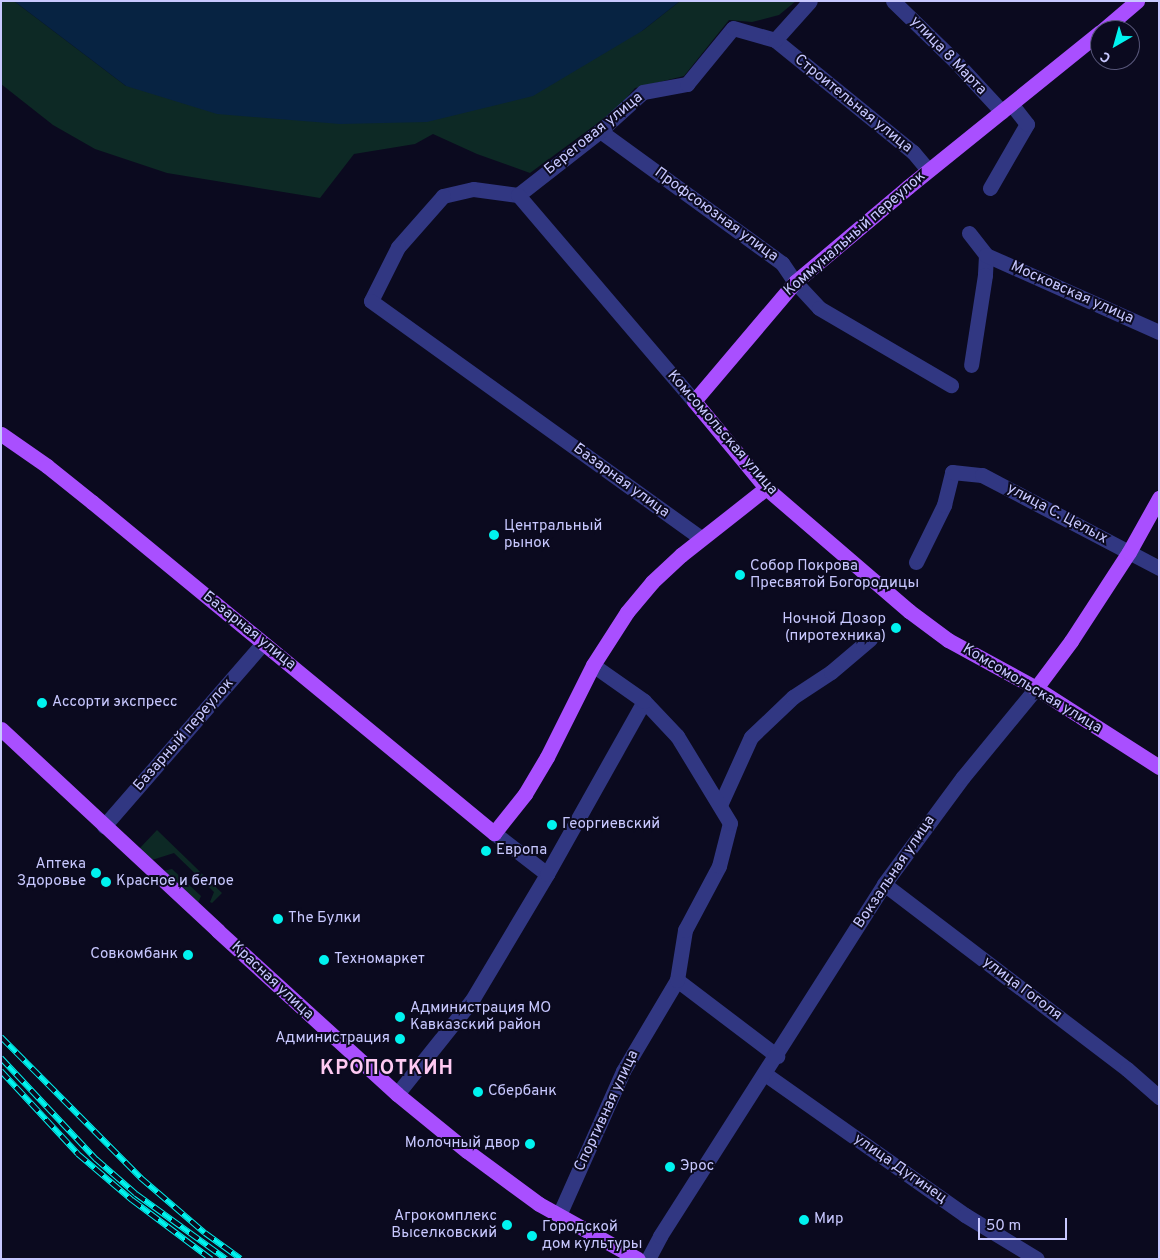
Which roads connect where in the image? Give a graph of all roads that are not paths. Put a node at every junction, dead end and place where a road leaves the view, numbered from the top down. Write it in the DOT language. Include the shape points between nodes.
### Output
graph roads {
  1 [pos="810,1"];
  2 [pos="1137,1"];
  3 [pos="901,4"];
  4 [pos="1114,20"];
  5 [pos="775,40"];
  6 [pos="1090,40"];
  7 [pos="1007,109"];
  8 [pos="600,131"];
  9 [pos="928,170"];
  10 [pos="990,188"];
  11 [pos="518,195"];
  12 [pos="969,233"];
  13 [pos="986,254"];
  14 [pos="795,282"];
  15 [pos="1159,332"];
  16 [pos="971,366"];
  17 [pos="951,385"];
  18 [pos="694,401"];
  19 [pos="1,434"];
  20 [pos="766,488"];
  21 [pos="1159,498"];
  22 [pos="701,538"];
  23 [pos="1129,552"];
  24 [pos="916,562"];
  25 [pos="1159,568"];
  26 [pos="870,639"];
  27 [pos="263,643"];
  28 [pos="593,665"];
  29 [pos="1036,688"];
  30 [pos="644,701"];
  31 [pos="1,729"];
  32 [pos="1159,767"];
  33 [pos="720,803"];
  34 [pos="104,826"];
  35 [pos="494,833"];
  36 [pos="547,874"];
  37 [pos="884,884"];
  38 [pos="677,980"];
  39 [pos="777,1056"];
  40 [pos="765,1074"];
  41 [pos="398,1094"];
  42 [pos="1159,1097"];
  43 [pos="559,1215"];
  44 [pos="638,1259"];
  45 [pos="648,1259"];
  46 [pos="1037,1259"];
  1 -- 5 [label="street"];
  2 -- 4 [label="main road"];
  3 -- 7 [label="street, улица 8 Марта"];
  5 -- 8 [label="street, Береговая улица" via="732,28 687,84 643,92"];
  5 -- 9 [label="street, Строительная улица" via="913,152"];
  6 -- 7 [label="main road"];
  7 -- 9 [label="main road, Коммунальный переулок"];
  7 -- 10 [label="street" via="1026,124"];
  8 -- 11 [label="street, Береговая улица"];
  8 -- 14 [label="street, Профсоюзная улица" via="782,263"];
  9 -- 14 [label="main road, Коммунальный переулок"];
  11 -- 18 [label="street, Комсомольская улица"];
  11 -- 22 [label="street, Базарная улица" via="473,188 443,196 398,246 371,301"];
  12 -- 13 [label="street"];
  13 -- 15 [label="street, Московская улица"];
  13 -- 16 [label="street"];
  14 -- 17 [label="street, Профсоюзная улица" via="818,308"];
  14 -- 18 [label="main road, Коммунальный переулок"];
  18 -- 20 [label="main road, Комсомольская улица"];
  19 -- 27 [label="main road, Базарная улица" via="47,466"];
  20 -- 22 [label="main road"];
  20 -- 29 [label="main road, Комсомольская улица" via="940,634"];
  21 -- 23 [label="main road, Вокзальная улица"];
  22 -- 28 [label="main road" via="652,582 627,612"];
  23 -- 24 [label="street, улица С. Целых" via="982,475 952,472 944,505"];
  23 -- 25 [label="street, улица С. Целых"];
  23 -- 29 [label="main road, Вокзальная улица"];
  26 -- 33 [label="street" via="831,672 793,697 752,737"];
  27 -- 34 [label="street, Базарный переулок"];
  27 -- 35 [label="main road, Базарная улица"];
  28 -- 30 [label="street, Спортивная улица"];
  28 -- 35 [label="main road" via="538,772"];
  29 -- 32 [label="main road, Комсомольская улица"];
  29 -- 37 [label="street, Вокзальная улица" via="963,777"];
  30 -- 33 [label="street, Спортивная улица" via="678,736"];
  30 -- 36 [label="street"];
  31 -- 34 [label="main road, Красная улица"];
  33 -- 38 [label="street, Спортивная улица" via="730,823 719,866 685,930"];
  34 -- 41 [label="main road, Красная улица"];
  35 -- 36 [label="street, Базарная улица"];
  36 -- 41 [label="street" via="472,1000"];
  37 -- 39 [label="street, Вокзальная улица"];
  37 -- 42 [label="street, улица Гоголя" via="1127,1069"];
  38 -- 39 [label="street"];
  38 -- 43 [label="street, Спортивная улица" via="623,1071"];
  39 -- 40 [label="street, Вокзальная улица"];
  40 -- 45 [label="street, Вокзальная улица"];
  40 -- 46 [label="street, улица Дугинец" via="965,1215"];
  41 -- 43 [label="main road, Красная улица" via="467,1151"];
  43 -- 44 [label="main road, Красная улица"];
}
